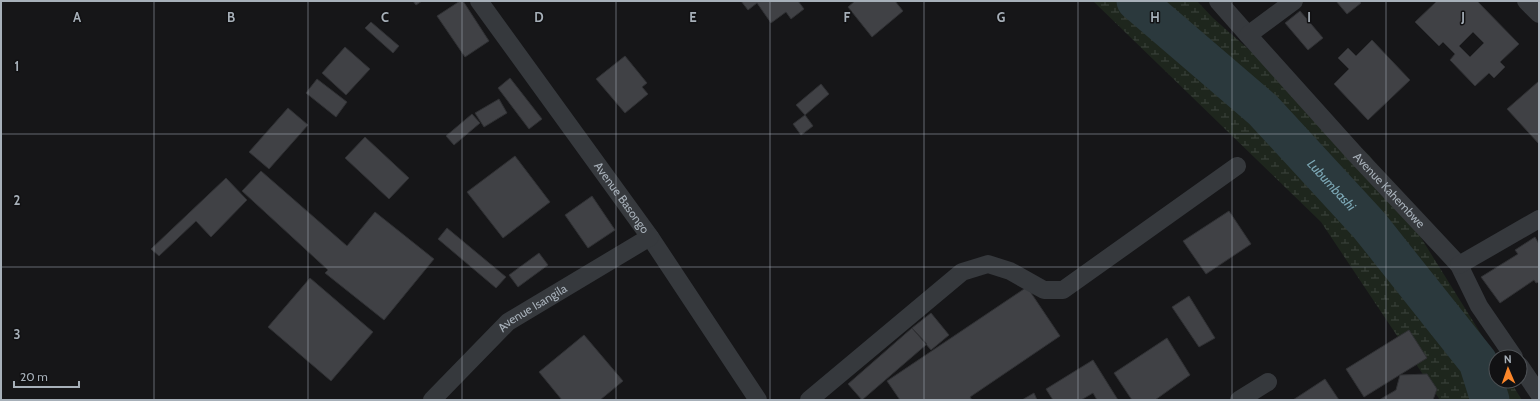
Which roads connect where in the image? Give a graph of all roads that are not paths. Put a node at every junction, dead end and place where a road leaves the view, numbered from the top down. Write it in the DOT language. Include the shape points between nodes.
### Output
graph roads {
  1 [pos="479,1"];
  2 [pos="1218,1"];
  3 [pos="1294,1"];
  4 [pos="1526,1"];
  5 [pos="1539,14"];
  6 [pos="1248,35"];
  7 [pos="1237,166"];
  8 [pos="1539,219"];
  9 [pos="650,237"];
  10 [pos="1459,265"];
  11 [pos="1509,349"];
  12 [pos="1528,378"];
  13 [pos="1268,382"];
  14 [pos="1539,394"];
  15 [pos="432,400"];
  16 [pos="758,400"];
  17 [pos="810,400"];
  18 [pos="1239,400"];
  1 -- 9 [label="street, Avenue Basongo"];
  2 -- 6 [label="street, Avenue Kahembwe"];
  3 -- 6 [label="street"];
  4 -- 5 [label="street"];
  6 -- 10 [label="street, Avenue Kahembwe"];
  7 -- 17 [label="street" via="1063,290 1044,290 1010,270 988,264 962,272"];
  8 -- 10 [label="street"];
  9 -- 15 [label="street, Avenue Isangila" via="508,322"];
  9 -- 16 [label="street, Avenue Basongo"];
  10 -- 11 [label="street, Avenue Kahembwe" via="1479,306"];
  12 -- 14 [label="street"];
  13 -- 18 [label="street"];
}
